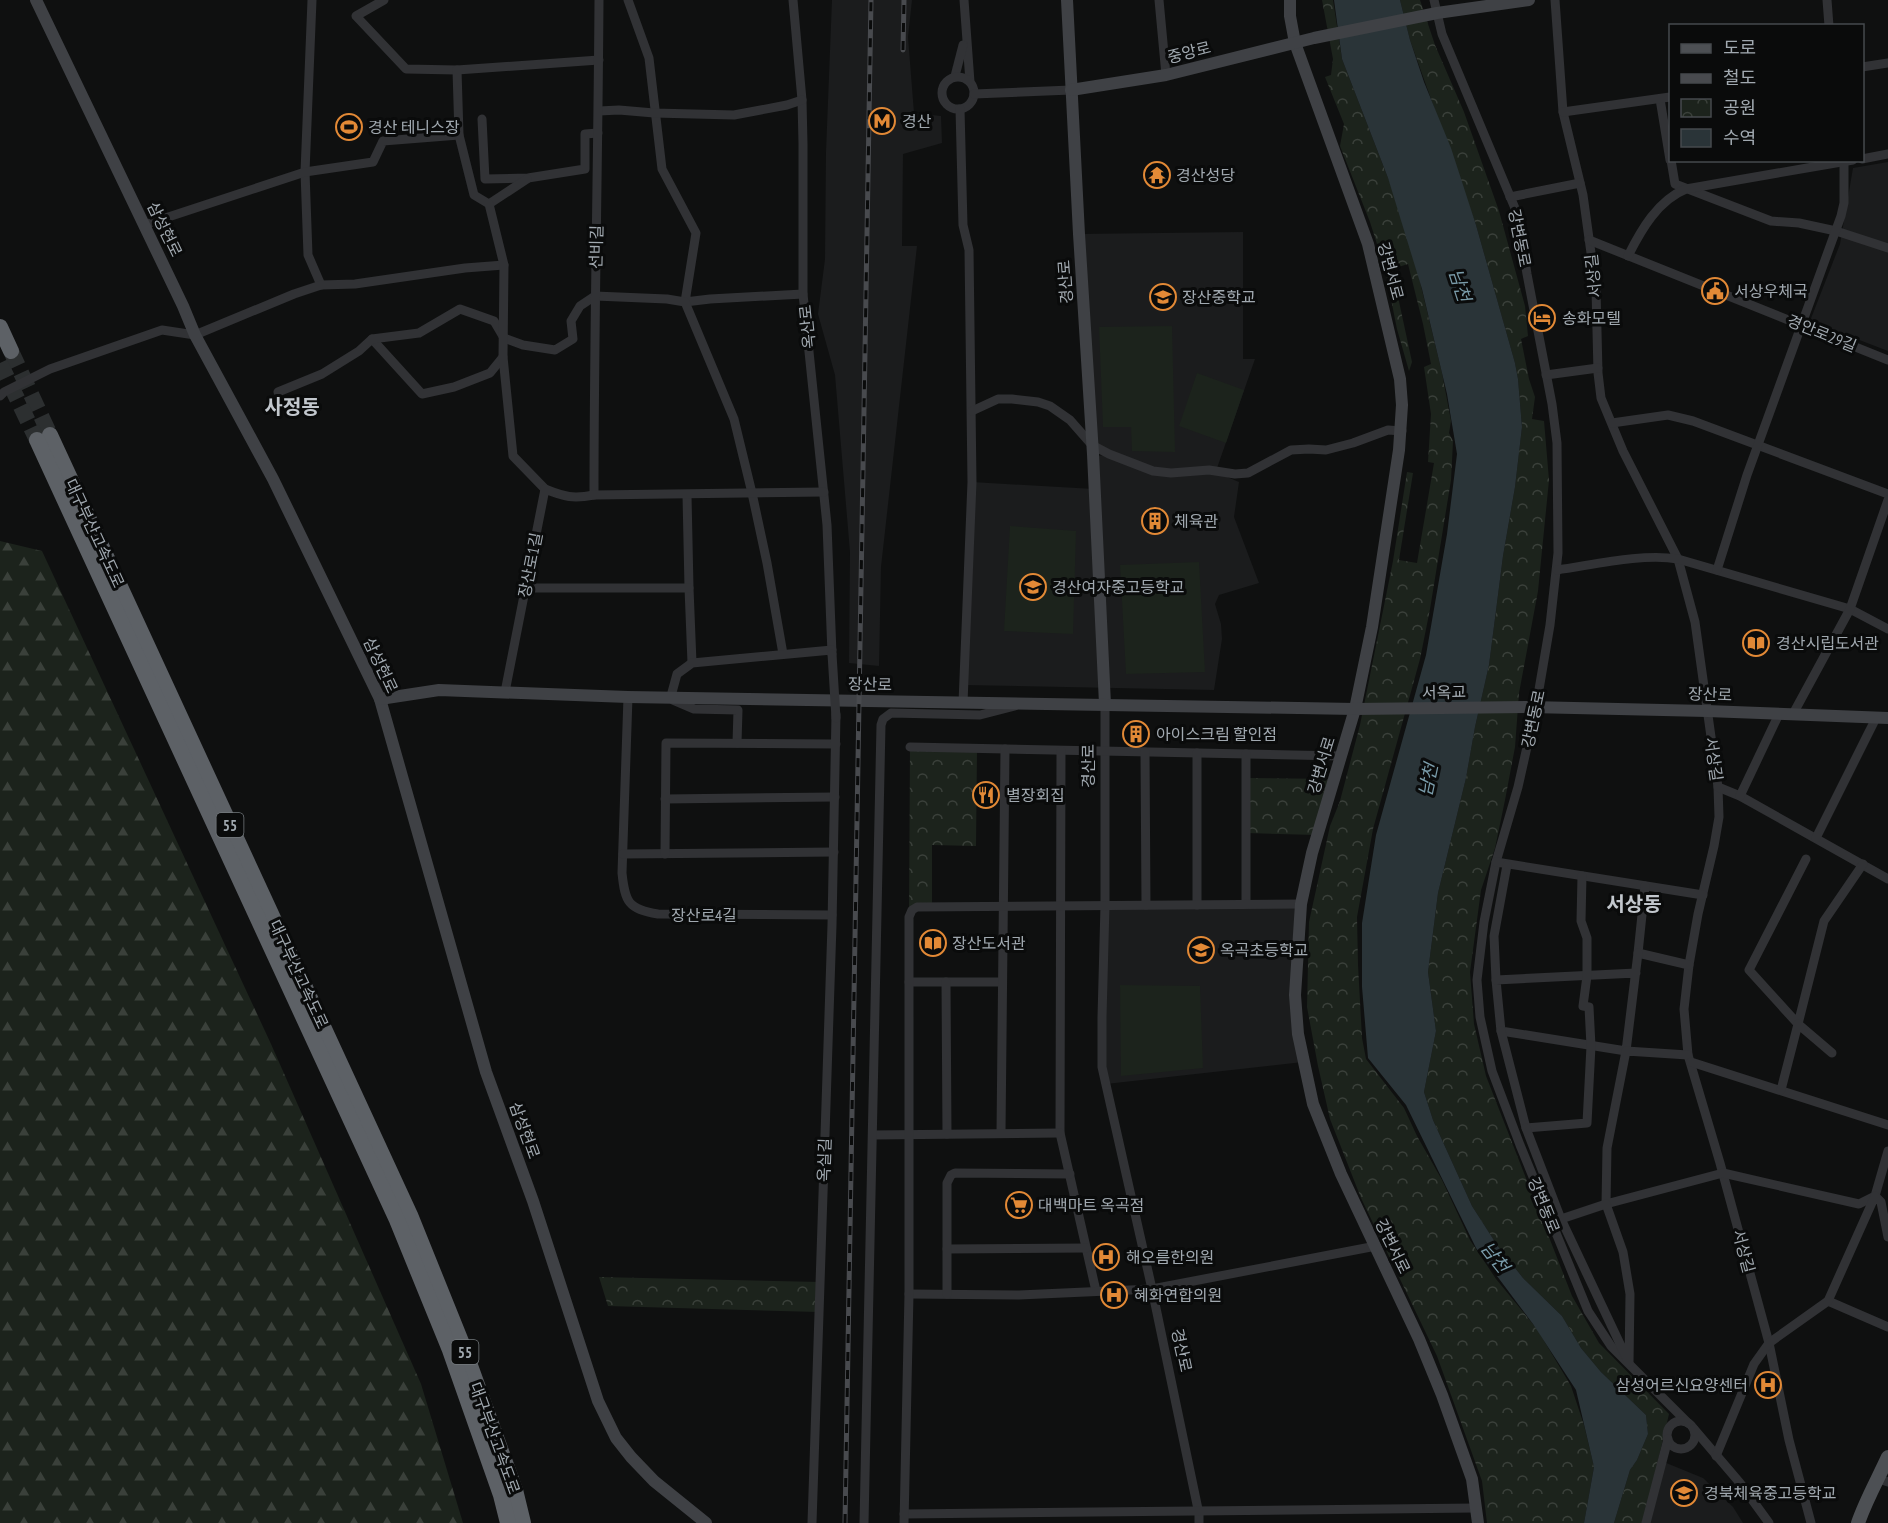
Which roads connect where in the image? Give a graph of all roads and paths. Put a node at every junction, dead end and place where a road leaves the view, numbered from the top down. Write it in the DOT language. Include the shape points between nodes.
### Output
graph roads {
  1 [pos="36,0"];
  2 [pos="312,0"];
  3 [pos="384,0"];
  4 [pos="599,0"];
  5 [pos="628,0"];
  6 [pos="793,0"];
  7 [pos="964,0"];
  8 [pos="1067,0"];
  9 [pos="1159,0"];
  10 [pos="1290,0"];
  11 [pos="1434,0"];
  12 [pos="1529,0"];
  13 [pos="1555,0"];
  14 [pos="1827,0"];
  15 [pos="1437,13"];
  16 [pos="964,22"];
  17 [pos="1829,24"];
  18 [pos="1294,43"];
  19 [pos="599,60"];
  20 [pos="1888,63"];
  21 [pos="1864,67"];
  22 [pos="457,70"];
  23 [pos="1167,75"];
  24 [pos="955,76"];
  25 [pos="970,82"];
  26 [pos="1071,90"];
  27 [pos="974,94"];
  28 [pos="1669,97"];
  29 [pos="1660,99"];
  30 [pos="802,100"];
  31 [pos="960,109"];
  32 [pos="599,111"];
  33 [pos="1563,112"];
  34 [pos="654,113"];
  35 [pos="482,119"];
  36 [pos="598,133"];
  37 [pos="459,135"];
  38 [pos="1669,149"];
  39 [pos="1888,154"];
  40 [pos="1864,159"];
  41 [pos="1671,162"];
  42 [pos="1841,162"];
  43 [pos="1847,162"];
  44 [pos="305,172"];
  45 [pos="528,178"];
  46 [pos="1580,183"];
  47 [pos="1686,189"];
  48 [pos="1510,197"];
  49 [pos="489,204"];
  50 [pos="144,225"];
  51 [pos="1836,231"];
  52 [pos="1589,240"];
  53 [pos="1888,248"];
  54 [pos="1628,256"];
  55 [pos="504,265"];
  56 [pos="321,285"];
  57 [pos="803,294"];
  58 [pos="594,296"];
  59 [pos="685,302"];
  60 [pos="1801,324"];
  61 [pos="0,327"];
  62 [pos="195,335"];
  63 [pos="504,338"];
  64 [pos="372,339"];
  65 [pos="11,351"];
  66 [pos="503,357"];
  67 [pos="1888,360"];
  68 [pos="1598,368"];
  69 [pos="1546,375"];
  70 [pos="278,392"];
  71 [pos="0,396"];
  72 [pos="972,411"];
  73 [pos="1612,423"];
  74 [pos="1402,431"];
  75 [pos="43,438"];
  76 [pos="1092,445"];
  77 [pos="1758,445"];
  78 [pos="545,489"];
  79 [pos="824,492"];
  80 [pos="752,493"];
  81 [pos="1888,494"];
  82 [pos="594,495"];
  83 [pos="687,495"];
  84 [pos="1888,500"];
  85 [pos="1678,559"];
  86 [pos="1557,570"];
  87 [pos="1717,570"];
  88 [pos="525,588"];
  89 [pos="688,588"];
  90 [pos="1850,609"];
  91 [pos="1888,629"];
  92 [pos="832,652"];
  93 [pos="783,654"];
  94 [pos="692,663"];
  95 [pos="505,692"];
  96 [pos="668,696"];
  97 [pos="628,697"];
  98 [pos="380,699"];
  99 [pos="963,703"];
  100 [pos="1029,703"];
  101 [pos="1105,704"];
  102 [pos="1533,707"];
  103 [pos="1357,709"];
  104 [pos="1707,711"];
  105 [pos="1779,714"];
  106 [pos="1793,714"];
  107 [pos="836,716"];
  108 [pos="1882,718"];
  109 [pos="737,743"];
  110 [pos="836,744"];
  111 [pos="910,747"];
  112 [pos="1005,749"];
  113 [pos="1061,750"];
  114 [pos="1105,751"];
  115 [pos="1145,752"];
  116 [pos="1197,753"];
  117 [pos="1246,754"];
  118 [pos="1341,756"];
  119 [pos="1718,787"];
  120 [pos="1740,796"];
  121 [pos="835,797"];
  122 [pos="665,799"];
  123 [pos="1816,838"];
  124 [pos="834,852"];
  125 [pos="623,854"];
  126 [pos="664,854"];
  127 [pos="1806,859"];
  128 [pos="1496,862"];
  129 [pos="1863,864"];
  130 [pos="1507,865"];
  131 [pos="1582,876"];
  132 [pos="1888,879"];
  133 [pos="1645,886"];
  134 [pos="1703,895"];
  135 [pos="1246,904"];
  136 [pos="1301,904"];
  137 [pos="1105,905"];
  138 [pos="1146,905"];
  139 [pos="1197,905"];
  140 [pos="1002,906"];
  141 [pos="1060,906"];
  142 [pos="832,915"];
  143 [pos="1638,953"];
  144 [pos="1689,965"];
  145 [pos="1636,974"];
  146 [pos="1587,976"];
  147 [pos="1496,980"];
  148 [pos="909,982"];
  149 [pos="946,982"];
  150 [pos="1002,982"];
  151 [pos="1798,1024"];
  152 [pos="1501,1031"];
  153 [pos="1591,1046"];
  154 [pos="1626,1051"];
  155 [pos="1832,1053"];
  156 [pos="1689,1058"];
  157 [pos="1781,1090"];
  158 [pos="1888,1125"];
  159 [pos="1526,1128"];
  160 [pos="1001,1133"];
  161 [pos="1060,1133"];
  162 [pos="947,1134"];
  163 [pos="873,1135"];
  164 [pos="910,1135"];
  165 [pos="1888,1151"];
  166 [pos="1723,1173"];
  167 [pos="1070,1174"];
  168 [pos="1875,1196"];
  169 [pos="1606,1204"];
  170 [pos="1562,1219"];
  171 [pos="1888,1237"];
  172 [pos="1376,1246"];
  173 [pos="1086,1248"];
  174 [pos="947,1249"];
  175 [pos="1152,1289"];
  176 [pos="1096,1291"];
  177 [pos="909,1294"];
  178 [pos="947,1294"];
  179 [pos="1828,1301"];
  180 [pos="1888,1327"];
  181 [pos="1769,1343"];
  182 [pos="1629,1363"];
  183 [pos="1667,1403"];
  184 [pos="1671,1426"];
  185 [pos="1691,1426"];
  186 [pos="1668,1438"];
  187 [pos="1684,1448"];
  188 [pos="1713,1453"];
  189 [pos="1888,1457"];
  190 [pos="1663,1461"];
  191 [pos="1883,1480"];
  192 [pos="508,1492"];
  193 [pos="1476,1508"];
  194 [pos="1198,1511"];
  195 [pos="904,1519"];
  196 [pos="508,1523"];
  197 [pos="523,1523"];
  198 [pos="706,1523"];
  199 [pos="812,1523"];
  200 [pos="864,1523"];
  201 [pos="1199,1523"];
  202 [pos="1478,1523"];
  203 [pos="1646,1523"];
  204 [pos="1769,1523"];
  205 [pos="1811,1523"];
  206 [pos="1858,1523"];
  207 [pos="1866,1523"];
  1 -- 50 [label="street, 삼성현로"];
  2 -- 44 [label="street"];
  3 -- 22 [label="street" via="356,16 406,69"];
  4 -- 19 [label="street, 선비길"];
  5 -- 34 [label="street" via="649,58"];
  6 -- 30 [label="street, 옥산로"];
  7 -- 16 [label="street"];
  8 -- 26 [label="street, 경산로"];
  9 -- 23 [label="street"];
  10 -- 18 [label="street, 강변서로"];
  11 -- 15 [label="street, 강변동로"];
  12 -- 15 [label="street"];
  13 -- 33 [label="street, 서상길"];
  14 -- 17 [label="street"];
  15 -- 18 [label="street, 중앙로"];
  15 -- 48 [label="street, 강변동로"];
  16 -- 24 [label="street" via="963,51"];
  16 -- 25 [label="street"];
  18 -- 23 [label="street, 중앙로"];
  18 -- 74 [label="street, 강변서로" via="1368,244 1400,379"];
  19 -- 22 [label="street"];
  19 -- 32 [label="street, 선비길"];
  20 -- 21 [label="street"];
  22 -- 37 [label="street"];
  23 -- 26 [label="street, 중앙로"];
  24 -- 25 [label="street"];
  24 -- 31 [label="street" via="944,83 941,94 945,104"];
  25 -- 27 [label="street"];
  26 -- 27 [label="street"];
  26 -- 76 [label="street, 경산로"];
  27 -- 31 [label="street" via="970,104"];
  28 -- 29 [label="street"];
  29 -- 33 [label="street"];
  29 -- 38 [label="street"];
  30 -- 34 [label="street" via="734,115"];
  30 -- 57 [label="street, 옥산로"];
  31 -- 72 [label="street" via="963,225 969,250"];
  32 -- 34 [label="street"];
  32 -- 36 [label="street, 선비길"];
  33 -- 46 [label="street, 서상길"];
  34 -- 59 [label="street" via="662,169 696,233"];
  35 -- 45 [label="street" via="485,179"];
  36 -- 45 [label="street" via="585,135 585,169"];
  36 -- 58 [label="street, 선비길"];
  37 -- 44 [label="street" via="383,141 373,162"];
  37 -- 49 [label="street" via="474,195"];
  39 -- 40 [label="street"];
  41 -- 47 [label="street" via="1675,184"];
  42 -- 47 [label="street"];
  43 -- 51 [label="street" via="1844,203"];
  44 -- 50 [label="street"];
  44 -- 56 [label="street" via="308,255"];
  45 -- 49 [label="street"];
  46 -- 48 [label="street"];
  46 -- 52 [label="street, 서상길"];
  47 -- 51 [label="street" via="1771,221"];
  47 -- 54 [label="street" via="1676,192 1644,225"];
  48 -- 69 [label="street, 강변동로" via="1517,213"];
  49 -- 55 [label="street"];
  50 -- 62 [label="street, 삼성현로"];
  51 -- 53 [label="street"];
  51 -- 60 [label="street"];
  52 -- 54 [label="street, 경안로29길"];
  52 -- 68 [label="street, 서상길" via="1596,289"];
  54 -- 60 [label="street, 경안로29길"];
  55 -- 56 [label="street"];
  55 -- 63 [label="street"];
  56 -- 62 [label="street"];
  57 -- 59 [label="street"];
  57 -- 79 [label="street, 옥산로"];
  58 -- 59 [label="street"];
  58 -- 63 [label="street" via="580,306 571,321 573,339 555,350"];
  58 -- 82 [label="street, 선비길"];
  59 -- 80 [label="street" via="734,419"];
  60 -- 67 [label="street, 경안로29길"];
  60 -- 77 [label="street"];
  61 -- 65 [label="highway"];
  62 -- 71 [label="street" via="162,330 51,369"];
  62 -- 98 [label="street, 삼성현로" via="273,479"];
  63 -- 64 [label="street" via="494,321 460,309 419,333"];
  63 -- 66 [label="street"];
  64 -- 66 [label="street" via="422,394 490,373"];
  64 -- 70 [label="street" via="322,374"];
  66 -- 78 [label="street" via="513,456"];
  68 -- 69 [label="street"];
  68 -- 73 [label="street, 서상길" via="1601,398"];
  69 -- 86 [label="street, 강변동로" via="1557,443"];
  72 -- 76 [label="street" via="998,399 1038,402 1070,420"];
  72 -- 99 [label="street"];
  73 -- 77 [label="street" via="1668,415"];
  73 -- 85 [label="street, 서상길"];
  74 -- 76 [label="street" via="1388,430 1326,450 1291,450 1243,474 1153,471"];
  74 -- 103 [label="street, 강변서로"];
  75 -- 192 [label="highway, 대구부산고속도로 / 55" via="404,1218 450,1350"];
  76 -- 101 [label="street, 경산로"];
  77 -- 81 [label="street"];
  77 -- 87 [label="street"];
  78 -- 82 [label="street" via="574,498"];
  78 -- 88 [label="street, 장산로1길"];
  79 -- 80 [label="street"];
  79 -- 92 [label="street, 옥산로"];
  80 -- 83 [label="street"];
  80 -- 93 [label="street"];
  82 -- 83 [label="street"];
  83 -- 89 [label="street"];
  84 -- 90 [label="street"];
  85 -- 86 [label="street" via="1664,556"];
  85 -- 87 [label="street"];
  85 -- 104 [label="street, 서상길" via="1695,622"];
  86 -- 102 [label="street, 강변동로"];
  87 -- 90 [label="street"];
  88 -- 89 [label="street"];
  88 -- 95 [label="street, 장산로1길"];
  89 -- 94 [label="street"];
  90 -- 91 [label="street"];
  90 -- 106 [label="street"];
  92 -- 93 [label="street"];
  92 -- 107 [label="street, 옥산로, bridge"];
  93 -- 94 [label="street"];
  94 -- 96 [label="street" via="677,674"];
  95 -- 97 [label="street, 장산로"];
  95 -- 98 [label="street, 장산로" via="439,690"];
  96 -- 97 [label="street, 장산로"];
  96 -- 99 [label="street, 장산로"];
  96 -- 109 [label="street" via="694,709 738,710"];
  97 -- 125 [label="street, 장산로4길"];
  98 -- 198 [label="street, 삼성현로" via="486,1072 598,1401 616,1438 631,1457"];
  99 -- 100 [label="street, 장산로"];
  100 -- 101 [label="street, 장산로"];
  100 -- 163 [label="street" via="980,714 891,713 883,719"];
  101 -- 103 [label="street, 장산로"];
  101 -- 114 [label="street, 경산로"];
  102 -- 103 [label="street, 서옥교"];
  102 -- 104 [label="street, 장산로"];
  102 -- 128 [label="street, 강변동로" via="1518,787"];
  103 -- 118 [label="street, 강변서로"];
  104 -- 105 [label="street, 장산로"];
  104 -- 119 [label="street, 서상길"];
  105 -- 106 [label="street, 장산로"];
  105 -- 120 [label="street"];
  106 -- 108 [label="street, 장산로"];
  107 -- 110 [label="street, 옥실길"];
  108 -- 123 [label="street"];
  109 -- 110 [label="street"];
  109 -- 122 [label="street" via="666,743"];
  110 -- 121 [label="street, 옥실길"];
  111 -- 112 [label="street"];
  112 -- 113 [label="street"];
  112 -- 140 [label="street"];
  113 -- 114 [label="street"];
  113 -- 141 [label="street"];
  114 -- 115 [label="street"];
  114 -- 137 [label="street, 경산로"];
  115 -- 116 [label="street"];
  115 -- 138 [label="street"];
  116 -- 117 [label="street"];
  116 -- 139 [label="street"];
  117 -- 118 [label="street"];
  117 -- 135 [label="street"];
  118 -- 136 [label="street, 강변서로"];
  119 -- 120 [label="street"];
  119 -- 134 [label="street, 서상길" via="1719,817"];
  120 -- 123 [label="street"];
  121 -- 122 [label="street"];
  121 -- 124 [label="street, 옥실길"];
  122 -- 126 [label="street"];
  123 -- 129 [label="street"];
  124 -- 126 [label="street"];
  124 -- 142 [label="street, 옥실길"];
  125 -- 126 [label="street"];
  125 -- 142 [label="street, 장산로4길" via="628,903 641,912"];
  127 -- 151 [label="street" via="1749,970"];
  128 -- 130 [label="street"];
  128 -- 182 [label="street, 강변동로" via="1480,943 1478,980 1486,1051 1588,1311 1611,1346"];
  129 -- 132 [label="street"];
  129 -- 151 [label="street" via="1824,921"];
  130 -- 131 [label="street"];
  130 -- 147 [label="street" via="1494,936"];
  131 -- 133 [label="street"];
  131 -- 146 [label="street" via="1581,921 1587,938"];
  133 -- 134 [label="street"];
  133 -- 143 [label="street"];
  134 -- 144 [label="street, 서상길"];
  135 -- 136 [label="street"];
  135 -- 139 [label="street"];
  136 -- 172 [label="street, 강변서로" via="1295,995 1304,1068 1313,1104 1341,1174"];
  137 -- 138 [label="street"];
  137 -- 141 [label="street"];
  137 -- 175 [label="street, 경산로" via="1102,1067"];
  138 -- 139 [label="street"];
  140 -- 141 [label="street"];
  140 -- 148 [label="street" via="912,910"];
  140 -- 150 [label="street"];
  141 -- 161 [label="street"];
  142 -- 199 [label="street, 옥실길"];
  143 -- 144 [label="street"];
  143 -- 145 [label="street"];
  144 -- 156 [label="street, 서상길" via="1684,1009"];
  145 -- 146 [label="street"];
  145 -- 154 [label="street"];
  146 -- 147 [label="street"];
  146 -- 153 [label="street" via="1583,1006 1589,1007"];
  147 -- 152 [label="street"];
  148 -- 149 [label="street"];
  148 -- 164 [label="street"];
  149 -- 150 [label="street"];
  149 -- 162 [label="street"];
  150 -- 160 [label="street"];
  151 -- 155 [label="street"];
  151 -- 157 [label="street"];
  152 -- 153 [label="street"];
  152 -- 159 [label="street"];
  153 -- 154 [label="street"];
  153 -- 159 [label="street" via="1587,1123"];
  154 -- 156 [label="street"];
  154 -- 169 [label="street" via="1607,1148"];
  156 -- 157 [label="street"];
  156 -- 166 [label="street, 서상길"];
  157 -- 158 [label="street"];
  159 -- 170 [label="street"];
  160 -- 161 [label="street"];
  160 -- 162 [label="street"];
  161 -- 167 [label="street"];
  162 -- 164 [label="street"];
  163 -- 164 [label="street"];
  163 -- 200 [label="street"];
  164 -- 177 [label="street"];
  165 -- 168 [label="street"];
  166 -- 168 [label="street" via="1859,1204"];
  166 -- 169 [label="street"];
  166 -- 181 [label="street, 서상길"];
  167 -- 173 [label="street"];
  167 -- 174 [label="street" via="951,1175 947,1183"];
  168 -- 171 [label="street" via="1881,1202"];
  168 -- 179 [label="street"];
  169 -- 170 [label="street"];
  169 -- 182 [label="street" via="1623,1252 1630,1294"];
  170 -- 182 [label="street"];
  172 -- 175 [label="street"];
  172 -- 193 [label="street, 강변서로" via="1442,1395 1472,1479"];
  173 -- 174 [label="street"];
  173 -- 176 [label="street"];
  174 -- 178 [label="street"];
  175 -- 176 [label="street"];
  175 -- 194 [label="street, 경산로"];
  176 -- 178 [label="street"];
  177 -- 178 [label="street"];
  177 -- 195 [label="street"];
  179 -- 180 [label="street"];
  179 -- 181 [label="street"];
  181 -- 188 [label="street" via="1754,1364"];
  181 -- 205 [label="street, 서상길"];
  182 -- 183 [label="street, 강변동로"];
  183 -- 184 [label="street"];
  183 -- 185 [label="street, 강변동로"];
  184 -- 185 [label="street" via="1679,1421"];
  184 -- 186 [label="street"];
  185 -- 187 [label="street" via="1693,1442"];
  185 -- 188 [label="street, 강변동로"];
  186 -- 187 [label="street" via="1673,1446"];
  186 -- 190 [label="street"];
  187 -- 188 [label="street"];
  187 -- 190 [label="street"];
  188 -- 204 [label="street, 강변동로"];
  189 -- 191 [label="main road"];
  190 -- 203 [label="street"];
  191 -- 206 [label="main road" via="1866,1500"];
  191 -- 207 [label="main road"];
  192 -- 196 [label="highway, 대구부산고속도로 / 55"];
  192 -- 197 [label="highway, 대구부산고속도로 / 55"];
  193 -- 194 [label="street"];
  193 -- 202 [label="street, 강변서로"];
  194 -- 195 [label="street"];
  194 -- 201 [label="street, 경산로"];
}
